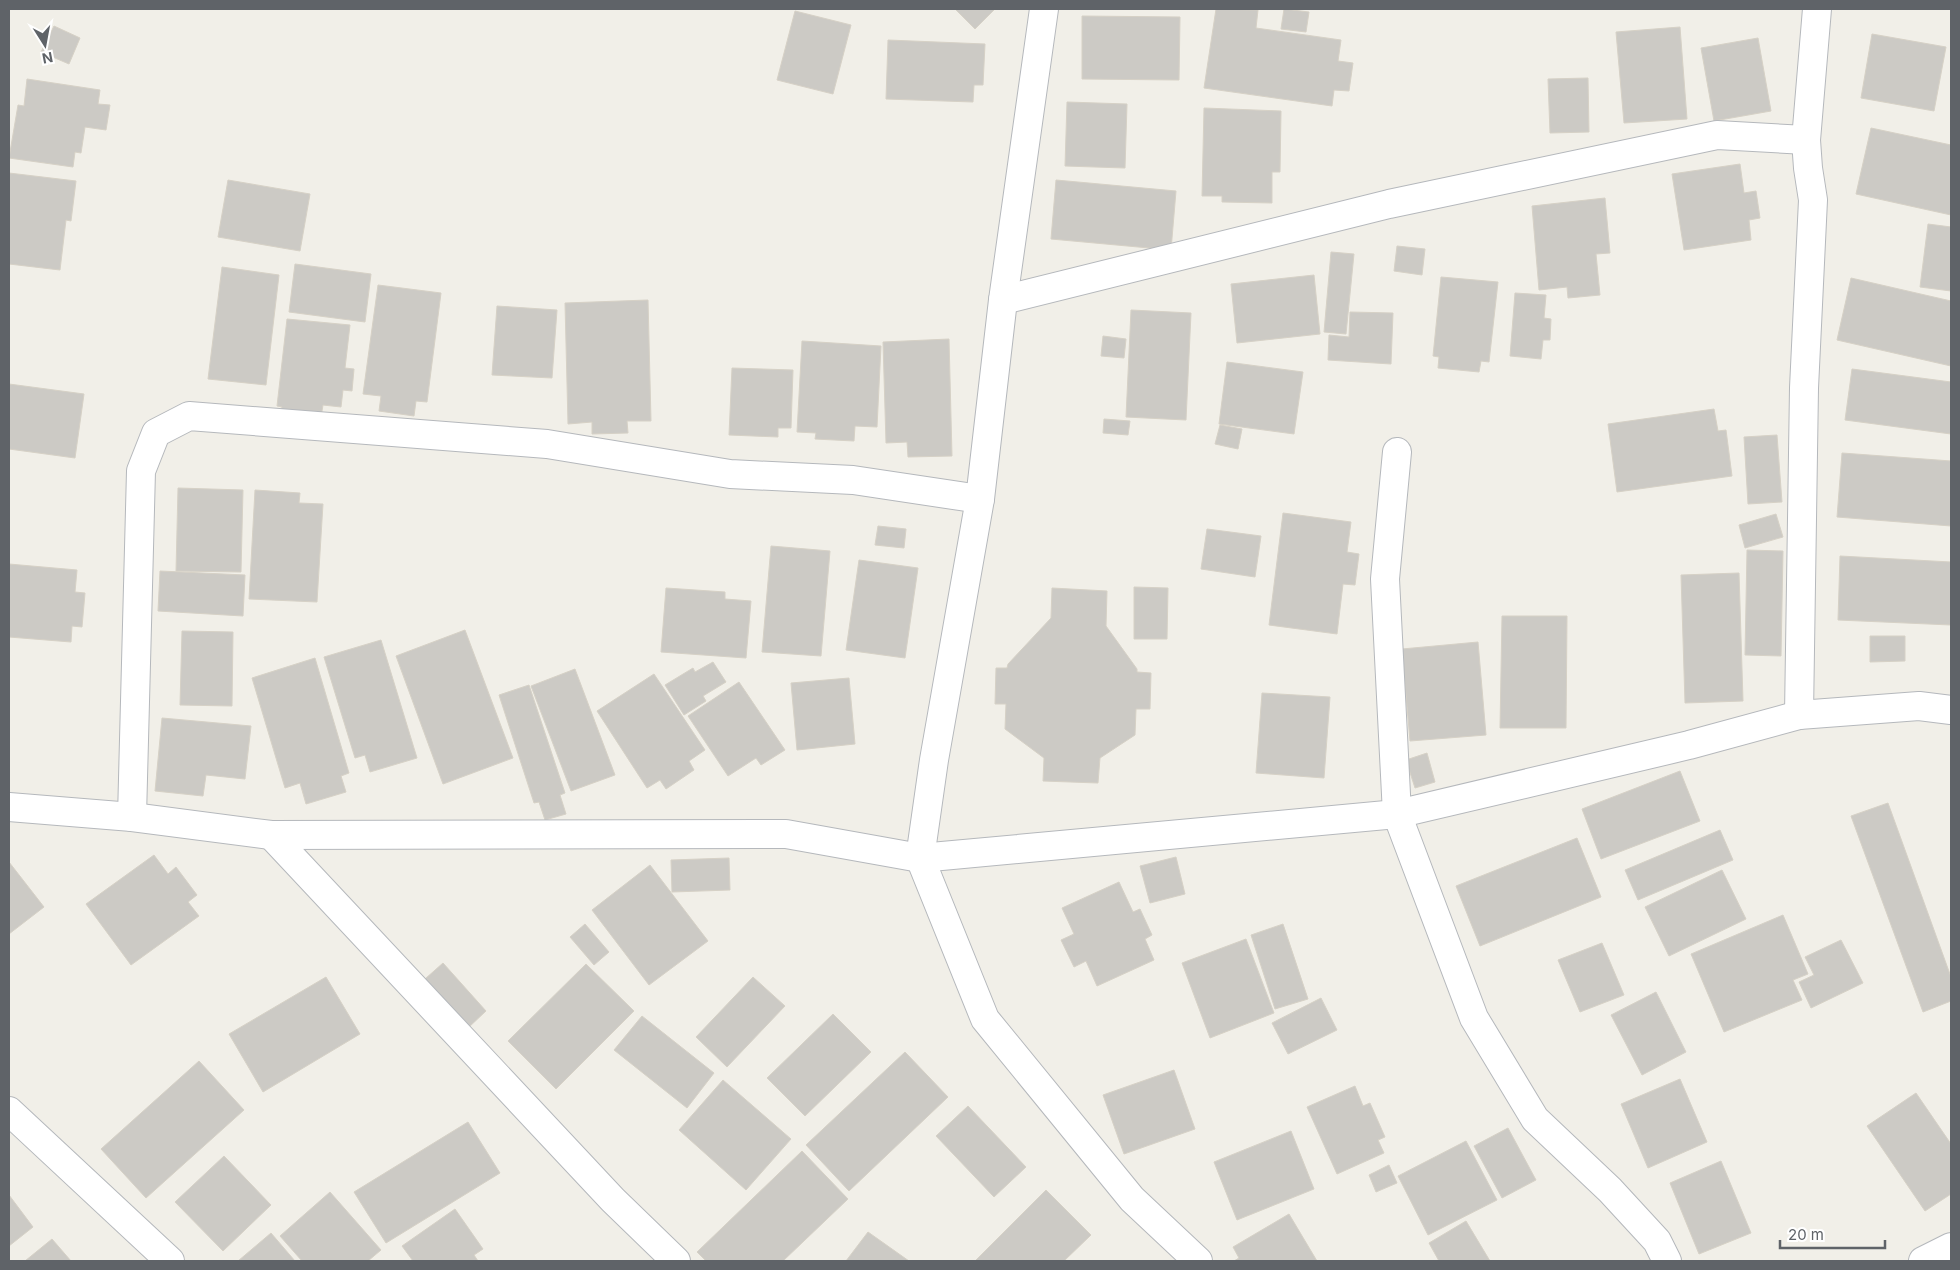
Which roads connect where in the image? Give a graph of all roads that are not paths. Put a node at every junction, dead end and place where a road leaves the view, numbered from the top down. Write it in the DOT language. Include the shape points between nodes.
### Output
graph roads {
  1 [pos="1044,9"];
  2 [pos="1817,9"];
  3 [pos="1806,140"];
  4 [pos="1003,300"];
  5 [pos="1396,452"];
  6 [pos="980,500"];
  7 [pos="1951,710"];
  8 [pos="1799,715"];
  9 [pos="9,806"];
  10 [pos="1397,814"];
  11 [pos="132,817"];
  12 [pos="270,836"];
  13 [pos="920,858"];
  14 [pos="9,1111"];
  15 [pos="1951,1248"];
  16 [pos="170,1261"];
  17 [pos="676,1261"];
  18 [pos="1198,1261"];
  19 [pos="1667,1261"];
  20 [pos="1923,1261"];
  1 -- 4 [label="street"];
  2 -- 3 [label="street"];
  3 -- 4 [label="street" via="1717,134 1389,204"];
  3 -- 8 [label="street" via="1813,200 1804,388"];
  4 -- 6 [label="street"];
  5 -- 10 [label="street" via="1385,579"];
  6 -- 11 [label="street" via="853,480 730,474 547,444 189,416 156,433 141,471"];
  6 -- 13 [label="street"];
  7 -- 8 [label="street" via="1919,706"];
  8 -- 10 [label="street" via="1689,745"];
  9 -- 11 [label="street"];
  10 -- 13 [label="street"];
  10 -- 19 [label="street" via="1474,1018 1535,1119 1657,1240"];
  11 -- 12 [label="street"];
  12 -- 13 [label="street" via="786,834"];
  12 -- 17 [label="street" via="613,1200"];
  13 -- 18 [label="street" via="985,1019 1132,1199"];
  14 -- 16 [label="street"];
  15 -- 20 [label="street"];
}
